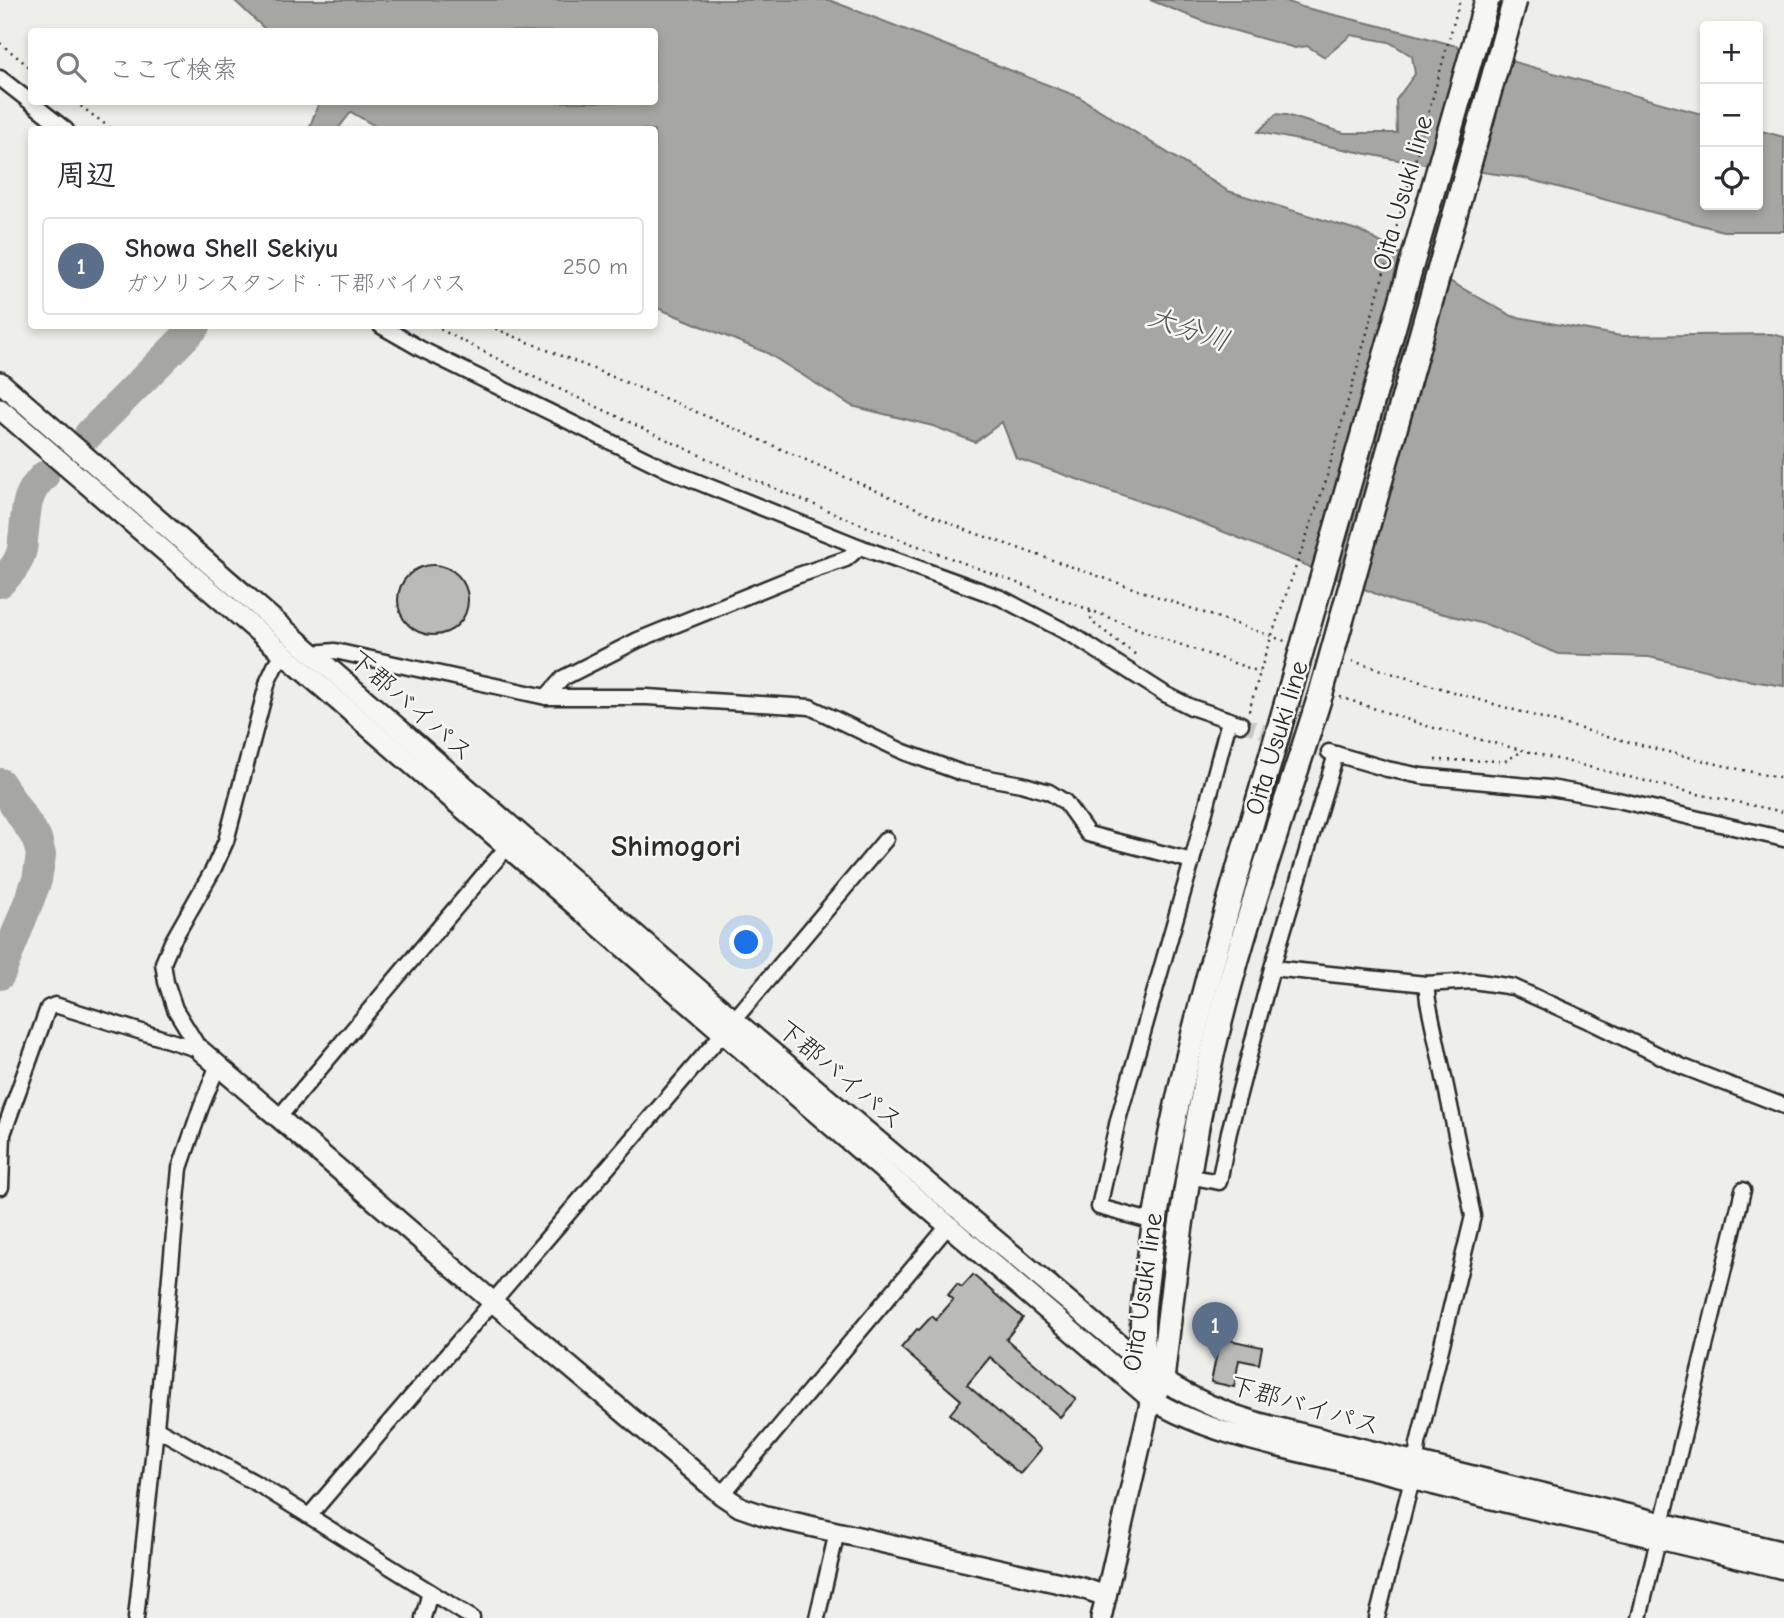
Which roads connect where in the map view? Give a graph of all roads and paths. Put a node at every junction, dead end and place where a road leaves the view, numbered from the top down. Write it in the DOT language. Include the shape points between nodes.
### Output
graph roads {
  1 [pos="1460,0"];
  2 [pos="1487,0"];
  3 [pos="1515,0"];
  4 [pos="0,43"];
  5 [pos="28,66"];
  6 [pos="0,78"];
  7 [pos="28,100"];
  8 [pos="34,105"];
  9 [pos="79,105"];
  10 [pos="61,126"];
  11 [pos="108,126"];
  12 [pos="386,329"];
  13 [pos="440,329"];
  14 [pos="496,329"];
  15 [pos="0,382"];
  16 [pos="0,409"];
  17 [pos="860,547"];
  18 [pos="1090,610"];
  19 [pos="1290,642"];
  20 [pos="312,653"];
  21 [pos="284,654"];
  22 [pos="1265,655"];
  23 [pos="1341,658"];
  24 [pos="1144,662"];
  25 [pos="1260,672"];
  26 [pos="1330,695"];
  27 [pos="546,696"];
  28 [pos="1523,751"];
  29 [pos="1424,760"];
  30 [pos="1784,779"];
  31 [pos="1784,812"];
  32 [pos="886,839"];
  33 [pos="1784,839"];
  34 [pos="512,840"];
  35 [pos="1192,861"];
  36 [pos="1272,968"];
  37 [pos="1426,984"];
  38 [pos="728,1026"];
  39 [pos="200,1050"];
  40 [pos="218,1065"];
  41 [pos="1784,1106"];
  42 [pos="279,1117"];
  43 [pos="1188,1176"];
  44 [pos="1,1187"];
  45 [pos="1744,1189"];
  46 [pos="1154,1222"];
  47 [pos="948,1226"];
  48 [pos="493,1302"];
  49 [pos="1153,1382"];
  50 [pos="156,1428"];
  51 [pos="1414,1471"];
  52 [pos="722,1495"];
  53 [pos="309,1516"];
  54 [pos="1660,1531"];
  55 [pos="837,1532"];
  56 [pos="1784,1552"];
  57 [pos="1784,1569"];
  58 [pos="430,1592"];
  59 [pos="1107,1595"];
  60 [pos="136,1618"];
  61 [pos="423,1618"];
  62 [pos="472,1618"];
  63 [pos="817,1618"];
  64 [pos="1101,1618"];
  65 [pos="1377,1618"];
  66 [pos="1639,1618"];
  1 -- 22 [label="path, bridge" via="1325,483"];
  2 -- 46 [label="main road, Oita Usuki line, bridge" via="1182,1077"];
  3 -- 26 [label="main road, Oita Usuki line, bridge"];
  4 -- 5 [label="path"];
  6 -- 7 [label="street"];
  8 -- 10 [label="street"];
  9 -- 11 [label="path"];
  12 -- 17 [label="street" via="668,470"];
  13 -- 18 [label="path" via="740,474"];
  14 -- 19 [label="path" via="966,530"];
  15 -- 20 [label="street, 下郡バイパス"];
  16 -- 21 [label="street, 下郡バイパス"];
  17 -- 27 [label="street" via="846,559 638,640 564,678"];
  17 -- 35 [label="street" via="1001,598 1074,636 1165,694 1235,722"];
  18 -- 24 [label="path" via="1092,622"];
  18 -- 25 [label="path"];
  20 -- 27 [label="street" via="335,651"];
  20 -- 34 [label="street, 下郡バイパス"];
  21 -- 34 [label="street, 下郡バイパス"];
  21 -- 39 [label="street" via="268,681 226,841 163,963 175,1009"];
  23 -- 30 [label="path" via="1457,694"];
  26 -- 28 [label="path"];
  26 -- 43 [label="main road, Oita Usuki line" via="1232,981 1204,1088"];
  27 -- 35 [label="street" via="810,707 950,769 1049,792 1065,802 1088,834"];
  28 -- 29 [label="path" via="1505,761"];
  28 -- 31 [label="path"];
  32 -- 38 [label="street"];
  33 -- 36 [label="street" via="1618,800 1550,788 1421,776 1332,753"];
  34 -- 38 [label="street, 下郡バイパス"];
  34 -- 42 [label="street"];
  35 -- 46 [label="street" via="1118,1119 1099,1207"];
  36 -- 37 [label="street"];
  36 -- 43 [label="street" via="1219,1182"];
  37 -- 41 [label="street" via="1473,981 1513,988 1681,1066"];
  37 -- 51 [label="street" via="1473,1216"];
  38 -- 47 [label="street, 下郡バイパス"];
  38 -- 48 [label="street"];
  38 -- 49 [label="street, 下郡バイパス"];
  39 -- 40 [label="street"];
  39 -- 44 [label="street" via="55,1005 48,1008 3,1134"];
  40 -- 42 [label="street"];
  40 -- 50 [label="street" via="180,1168"];
  42 -- 48 [label="street"];
  43 -- 49 [label="main road, Oita Usuki line"];
  45 -- 54 [label="street"];
  46 -- 49 [label="main road, Oita Usuki line" via="1143,1307 1143,1341"];
  47 -- 49 [label="street, 下郡バイパス"];
  47 -- 52 [label="street"];
  48 -- 52 [label="street"];
  48 -- 53 [label="street"];
  49 -- 51 [label="street, 下郡バイパス" via="1184,1418 1230,1433"];
  49 -- 59 [label="street"];
  50 -- 53 [label="street"];
  50 -- 60 [label="street"];
  51 -- 54 [label="street, 下郡バイパス"];
  51 -- 65 [label="street"];
  52 -- 55 [label="street" via="766,1516"];
  53 -- 58 [label="street"];
  54 -- 56 [label="street, 下郡バイパス"];
  54 -- 57 [label="street, 下郡バイパス"];
  54 -- 66 [label="street"];
  55 -- 59 [label="street"];
  55 -- 63 [label="street"];
  58 -- 61 [label="street"];
  58 -- 62 [label="street"];
  59 -- 64 [label="street"];
}
